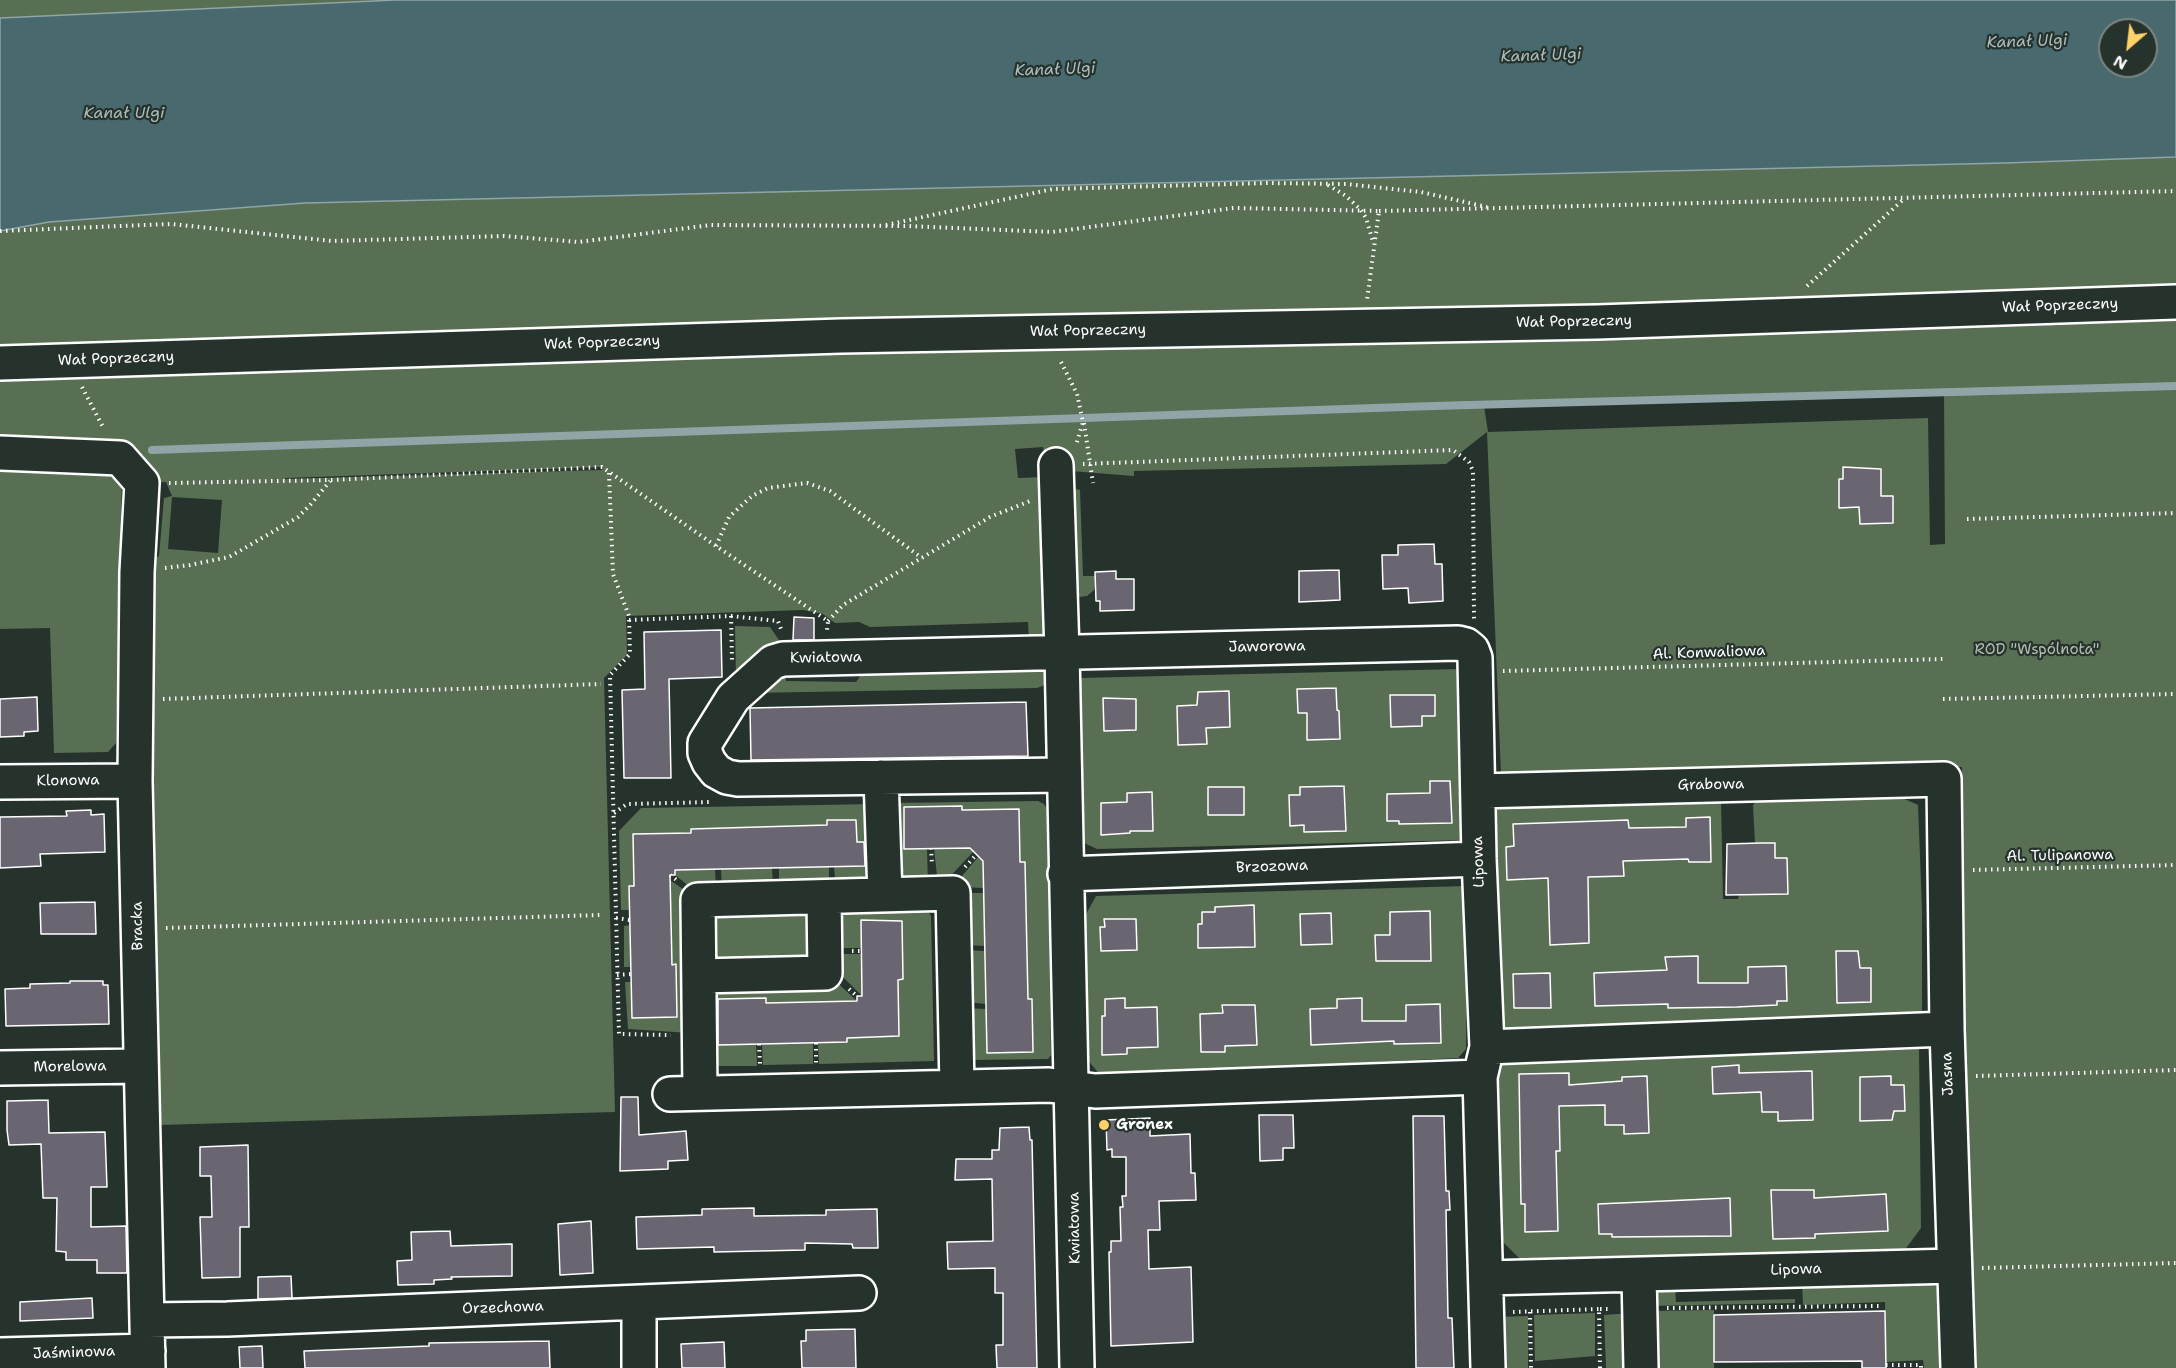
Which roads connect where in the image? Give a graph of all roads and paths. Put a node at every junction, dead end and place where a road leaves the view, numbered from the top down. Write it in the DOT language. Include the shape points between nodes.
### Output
graph roads {
  1 [pos="1326,184"];
  2 [pos="2176,191"];
  3 [pos="1906,198"];
  4 [pos="1494,208"];
  5 [pos="1361,210"];
  6 [pos="1379,211"];
  7 [pos="877,226"];
  8 [pos="0,231"];
  9 [pos="1374,246"];
  10 [pos="1806,286"];
  11 [pos="2176,302"];
  12 [pos="1364,326"];
  13 [pos="1045,332"];
  14 [pos="68,361"];
  15 [pos="0,363"];
  16 [pos="1083,422"];
  17 [pos="0,453"];
  18 [pos="120,458"];
  19 [pos="1063,466"];
  20 [pos="609,473"];
  21 [pos="331,480"];
  22 [pos="142,483"];
  23 [pos="1093,483"];
  24 [pos="2176,513"];
  25 [pos="1967,519"];
  26 [pos="716,546"];
  27 [pos="922,558"];
  28 [pos="136,572"];
  29 [pos="629,620"];
  30 [pos="828,621"];
  31 [pos="1062,652"];
  32 [pos="826,658"];
  33 [pos="793,659"];
  34 [pos="1943,659"];
  35 [pos="1473,660"];
  36 [pos="601,684"];
  37 [pos="2176,694"];
  38 [pos="1943,699"];
  39 [pos="136,700"];
  40 [pos="1064,776"];
  41 [pos="881,777"];
  42 [pos="1944,779"];
  43 [pos="135,781"];
  44 [pos="0,782"];
  45 [pos="1478,791"];
  46 [pos="1479,860"];
  47 [pos="2176,865"];
  48 [pos="1945,871"];
  49 [pos="1065,874"];
  50 [pos="670,875"];
  51 [pos="685,887"];
  52 [pos="885,895"];
  53 [pos="824,897"];
  54 [pos="600,915"];
  55 [pos="616,918"];
  56 [pos="630,920"];
  57 [pos="138,929"];
  58 [pos="631,974"];
  59 [pos="617,975"];
  60 [pos="699,976"];
  61 [pos="1947,1029"];
  62 [pos="699,1036"];
  63 [pos="816,1043"];
  64 [pos="759,1044"];
  65 [pos="1483,1062"];
  66 [pos="141,1066"];
  67 [pos="0,1068"];
  68 [pos="816,1069"];
  69 [pos="760,1070"];
  70 [pos="2176,1070"];
  71 [pos="1948,1077"];
  72 [pos="957,1088"];
  73 [pos="1072,1088"];
  74 [pos="2176,1263"];
  75 [pos="1954,1266"];
  76 [pos="1639,1275"];
  77 [pos="1486,1278"];
  78 [pos="858,1293"];
  79 [pos="639,1303"];
  80 [pos="1880,1306"];
  81 [pos="1658,1308"];
  82 [pos="1599,1309"];
  83 [pos="1623,1309"];
  84 [pos="1530,1312"];
  85 [pos="1487,1313"];
  86 [pos="148,1346"];
  87 [pos="0,1355"];
  88 [pos="1886,1365"];
  89 [pos="639,1368"];
  90 [pos="1077,1368"];
  91 [pos="1488,1368"];
  92 [pos="1531,1368"];
  93 [pos="1600,1368"];
  94 [pos="1641,1368"];
  95 [pos="1921,1368"];
  96 [pos="1958,1368"];
  1 -- 4 [label="path" via="1421,192"];
  1 -- 5 [label="path"];
  1 -- 7 [label="path" via="1053,189"];
  2 -- 3 [label="path"];
  3 -- 4 [label="path"];
  3 -- 10 [label="path"];
  4 -- 6 [label="path"];
  5 -- 6 [label="path"];
  5 -- 7 [label="path" via="1234,208 1052,232"];
  5 -- 9 [label="path"];
  6 -- 9 [label="path"];
  7 -- 8 [label="path" via="711,225 579,242 504,236 332,240 171,224"];
  9 -- 12 [label="path"];
  11 -- 12 [label="street, Wał Poprzeczny"];
  12 -- 13 [label="street, Wał Poprzeczny"];
  13 -- 14 [label="street, Wał Poprzeczny"];
  13 -- 16 [label="path" via="1069,375"];
  14 -- 15 [label="street, Wał Poprzeczny"];
  14 -- 18 [label="path"];
  16 -- 19 [label="path"];
  16 -- 23 [label="path"];
  17 -- 18 [label="street"];
  18 -- 22 [label="street"];
  19 -- 27 [label="path"];
  19 -- 31 [label="street"];
  19 -- 35 [label="path" via="1453,450 1473,471"];
  20 -- 21 [label="path" via="602,467"];
  20 -- 26 [label="path"];
  20 -- 29 [label="path" via="613,574"];
  21 -- 22 [label="path"];
  21 -- 28 [label="path" via="298,517 229,557"];
  22 -- 28 [label="street, Bracka"];
  24 -- 25 [label="path"];
  26 -- 27 [label="path" via="729,518 752,496 768,488 807,483 830,490"];
  26 -- 30 [label="path"];
  27 -- 30 [label="path" via="843,606"];
  28 -- 39 [label="street, Bracka"];
  29 -- 33 [label="path" via="731,616 778,621"];
  29 -- 55 [label="path" via="630,654 610,675"];
  30 -- 32 [label="path"];
  31 -- 32 [label="street, Kwiatowa"];
  31 -- 35 [label="street, Jaworowa" via="1458,643 1466,645"];
  31 -- 40 [label="street, Kwiatowa"];
  32 -- 33 [label="street, Kwiatowa"];
  33 -- 41 [label="street, Kwiatowa" via="773,662 733,698 705,743 708,762 727,777 738,779"];
  34 -- 35 [label="path, Al. Konwaliowa"];
  35 -- 45 [label="street, Lipowa"];
  36 -- 39 [label="path"];
  37 -- 38 [label="path"];
  39 -- 43 [label="street, Bracka"];
  40 -- 41 [label="street, Kwiatowa"];
  40 -- 49 [label="street, Kwiatowa"];
  41 -- 52 [label="street"];
  42 -- 45 [label="street, Grabowa"];
  42 -- 48 [label="street, Jasna"];
  43 -- 44 [label="street, Klonowa"];
  43 -- 57 [label="street, Bracka"];
  45 -- 46 [label="street, Lipowa"];
  46 -- 49 [label="street, Brzozowa"];
  46 -- 65 [label="street, Lipowa"];
  47 -- 48 [label="path, Al. Tulipanowa"];
  48 -- 61 [label="street, Jasna"];
  49 -- 73 [label="street, Kwiatowa"];
  50 -- 51 [label="path"];
  52 -- 53 [label="street"];
  52 -- 72 [label="street" via="953,893"];
  53 -- 60 [label="street" via="698,900"];
  53 -- 60 [label="street" via="825,973"];
  54 -- 57 [label="path"];
  55 -- 56 [label="path"];
  55 -- 59 [label="path"];
  57 -- 66 [label="street, Bracka"];
  58 -- 59 [label="path"];
  59 -- 62 [label="path" via="619,1034"];
  60 -- 62 [label="street"];
  61 -- 65 [label="street"];
  61 -- 71 [label="street, Jasna"];
  62 -- 72 [label="street" via="685,1094"];
  63 -- 68 [label="path"];
  64 -- 69 [label="path"];
  65 -- 73 [label="street" via="1095,1090"];
  65 -- 77 [label="street, Lipowa"];
  66 -- 67 [label="street, Morelowa"];
  66 -- 86 [label="street, Bracka"];
  70 -- 71 [label="path"];
  71 -- 75 [label="street, Jasna"];
  72 -- 73 [label="street"];
  73 -- 90 [label="street, Kwiatowa"];
  74 -- 75 [label="path" via="1993,1269"];
  75 -- 76 [label="street, Lipowa"];
  75 -- 96 [label="street, Jasna"];
  76 -- 77 [label="street, Lipowa"];
  76 -- 94 [label="street"];
  77 -- 85 [label="street, Lipowa"];
  78 -- 79 [label="street, Orzechowa"];
  79 -- 86 [label="street, Orzechowa" via="227,1319"];
  79 -- 89 [label="street"];
  80 -- 81 [label="path"];
  82 -- 83 [label="path"];
  82 -- 84 [label="path"];
  82 -- 93 [label="path"];
  84 -- 85 [label="path"];
  84 -- 92 [label="path"];
  85 -- 91 [label="street, Lipowa"];
  86 -- 87 [label="street, Jaśminowa"];
  88 -- 95 [label="path"];
}
